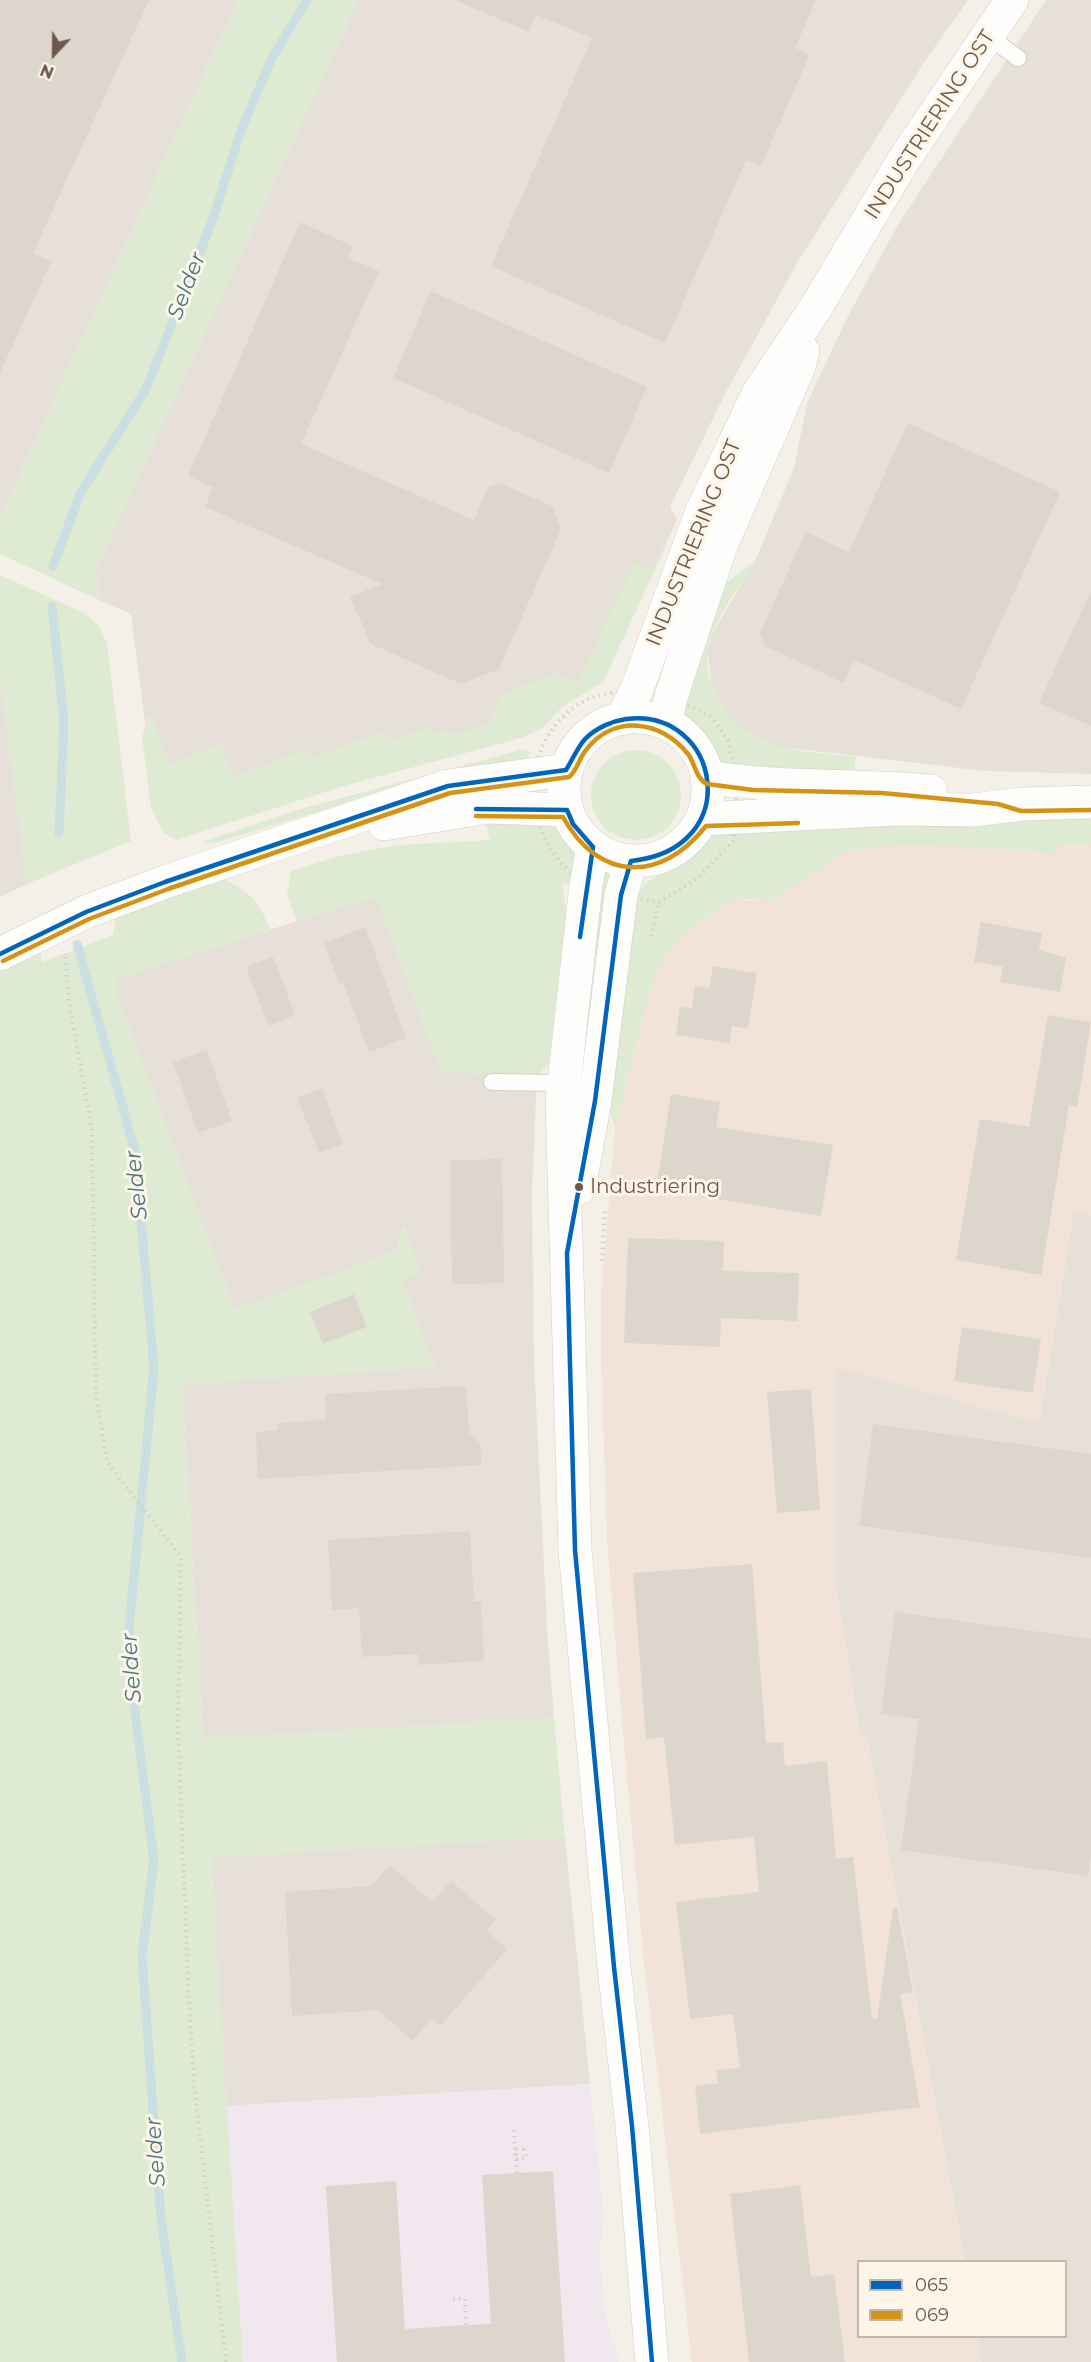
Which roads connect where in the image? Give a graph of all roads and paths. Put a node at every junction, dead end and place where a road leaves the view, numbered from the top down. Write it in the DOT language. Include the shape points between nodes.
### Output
graph roads {
  1 [pos="1012,0"];
  2 [pos="813,312"];
  3 [pos="615,706"];
  4 [pos="694,707"];
  5 [pos="666,723"];
  6 [pos="547,736"];
  7 [pos="732,755"];
  8 [pos="566,770"];
  9 [pos="708,777"];
  10 [pos="1091,802"];
  11 [pos="1022,804"];
  12 [pos="567,810"];
  13 [pos="702,819"];
  14 [pos="284,840"];
  15 [pos="593,847"];
  16 [pos="631,861"];
  17 [pos="659,902"];
  18 [pos="63,924"];
  19 [pos="648,947"];
  20 [pos="0,954"];
  21 [pos="492,1082"];
  22 [pos="564,1083"];
  23 [pos="605,1207"];
  24 [pos="567,1253"];
  25 [pos="602,1266"];
  26 [pos="514,2130"];
  27 [pos="517,2173"];
  28 [pos="453,2299"];
  29 [pos="466,2325"];
  30 [pos="226,2362"];
  31 [pos="652,2362"];
  1 -- 2 [label="street, INDUSTRIERING OST" via="1006,49 905,158"];
  2 -- 3 [label="street, INDUSTRIERING OST" via="758,394 727,455 702,511 637,689"];
  2 -- 5 [label="street, INDUSTRIERING OST" via="798,369 720,548"];
  3 -- 5 [label="street"];
  3 -- 6 [label="path" via="579,704"];
  3 -- 8 [label="street" via="606,723 586,736"];
  4 -- 7 [label="path" via="711,717 728,740"];
  5 -- 9 [label="street" via="694,745"];
  8 -- 12 [label="street"];
  8 -- 14 [label="street" via="448,786"];
  9 -- 11 [label="street" via="753,783 882,786 1000,797"];
  9 -- 13 [label="street"];
  10 -- 11 [label="street"];
  11 -- 13 [label="street" via="973,810 897,809"];
  12 -- 14 [label="street" via="488,807"];
  12 -- 15 [label="street" via="573,824"];
  13 -- 16 [label="street" via="680,846 665,855"];
  14 -- 18 [label="street" via="86,912"];
  15 -- 16 [label="street"];
  15 -- 22 [label="street"];
  16 -- 24 [label="street" via="621,895 595,1101"];
  17 -- 19 [label="path"];
  18 -- 20 [label="street"];
  18 -- 30 [label="path" via="69,1001 92,1130 96,1394 107,1462 181,1557 178,1729 188,1981 194,2084"];
  21 -- 22 [label="lane"];
  22 -- 24 [label="street"];
  23 -- 25 [label="path"];
  24 -- 31 [label="street" via="575,1550"];
  26 -- 27 [label="path, bridge" via="515,2159 526,2158 525,2149 516,2149"];
  28 -- 29 [label="path" via="465,2300"];
}
